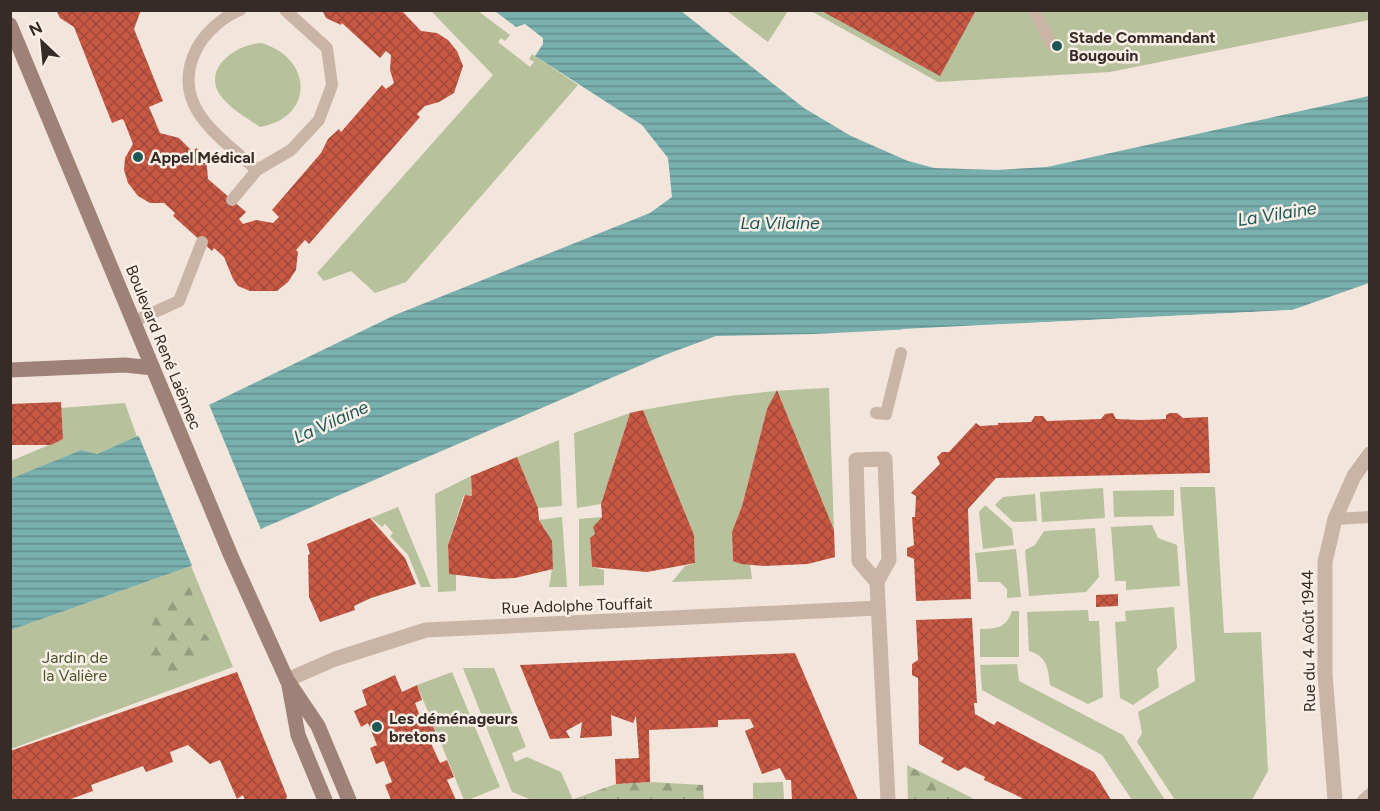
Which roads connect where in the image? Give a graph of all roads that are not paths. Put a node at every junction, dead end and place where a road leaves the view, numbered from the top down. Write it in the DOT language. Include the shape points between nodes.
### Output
graph roads {
  1 [pos="240,10"];
  2 [pos="285,10"];
  3 [pos="1034,10"];
  4 [pos="10,25"];
  5 [pos="1052,45"];
  6 [pos="257,170"];
  7 [pos="232,200"];
  8 [pos="202,242"];
  9 [pos="135,321"];
  10 [pos="901,353"];
  11 [pos="153,368"];
  12 [pos="10,370"];
  13 [pos="876,413"];
  14 [pos="1370,454"];
  15 [pos="1370,517"];
  16 [pos="1335,519"];
  17 [pos="877,582"];
  18 [pos="878,608"];
  19 [pos="287,680"];
  20 [pos="1370,794"];
  21 [pos="325,801"];
  22 [pos="349,801"];
  23 [pos="888,801"];
  24 [pos="1335,801"];
  25 [pos="1363,801"];
  1 -- 6 [label="lane" via="203,36 187,68 191,101 202,119"];
  2 -- 6 [label="lane" via="327,48 332,85 319,120 291,150"];
  3 -- 5 [label="lane"];
  4 -- 9 [label="main road, Boulevard René Laënnec"];
  6 -- 7 [label="lane"];
  8 -- 9 [label="lane" via="179,301"];
  9 -- 11 [label="main road, Boulevard René Laënnec"];
  10 -- 13 [label="lane" via="886,414"];
  11 -- 12 [label="main road" via="125,364"];
  11 -- 19 [label="main road, Boulevard René Laënnec"];
  14 -- 16 [label="street, Rue du 4 Août 1944" via="1354,476"];
  15 -- 16 [label="lane"];
  16 -- 24 [label="street, Rue du 4 Août 1944" via="1325,562 1325,674"];
  17 -- 17 [label="street" via="889,560 885,459 856,460 859,561"];
  17 -- 18 [label="street"];
  18 -- 19 [label="street, Rue Adolphe Touffait" via="426,630 335,659"];
  18 -- 23 [label="street"];
  19 -- 21 [label="main road, Boulevard René Laënnec" via="298,735"];
  19 -- 22 [label="main road, Boulevard René Laënnec" via="318,726"];
  20 -- 25 [label="lane"];
}
